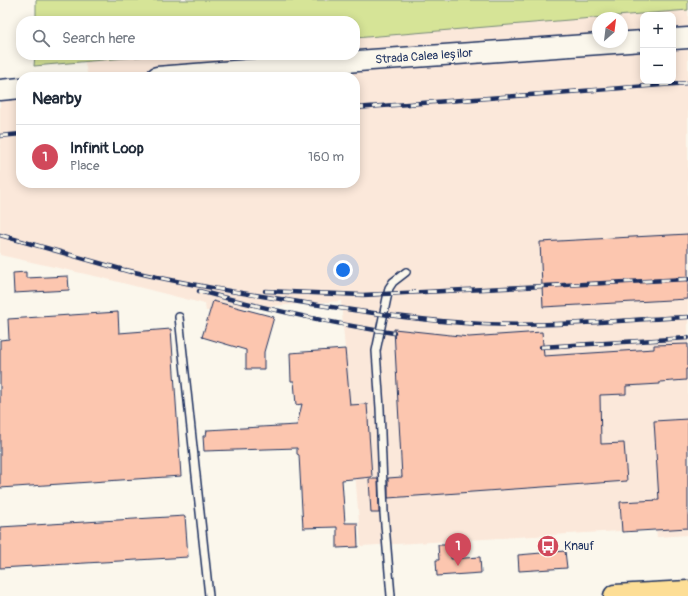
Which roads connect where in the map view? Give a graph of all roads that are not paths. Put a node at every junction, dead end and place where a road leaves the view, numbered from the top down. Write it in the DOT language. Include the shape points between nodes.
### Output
graph roads {
  1 [pos="688,38"];
  2 [pos="676,39"];
  3 [pos="640,41"];
  4 [pos="220,72"];
  5 [pos="16,88"];
  6 [pos="0,90"];
  7 [pos="406,272"];
  8 [pos="179,317"];
  9 [pos="688,592"];
  10 [pos="209,596"];
  11 [pos="391,596"];
  12 [pos="615,596"];
  1 -- 2 [label="street"];
  3 -- 4 [label="street, Strada Calea Ieșilor"];
  5 -- 6 [label="street"];
  7 -- 11 [label="lane" via="389,288 376,351"];
  8 -- 10 [label="lane"];
  9 -- 12 [label="main road"];
}
